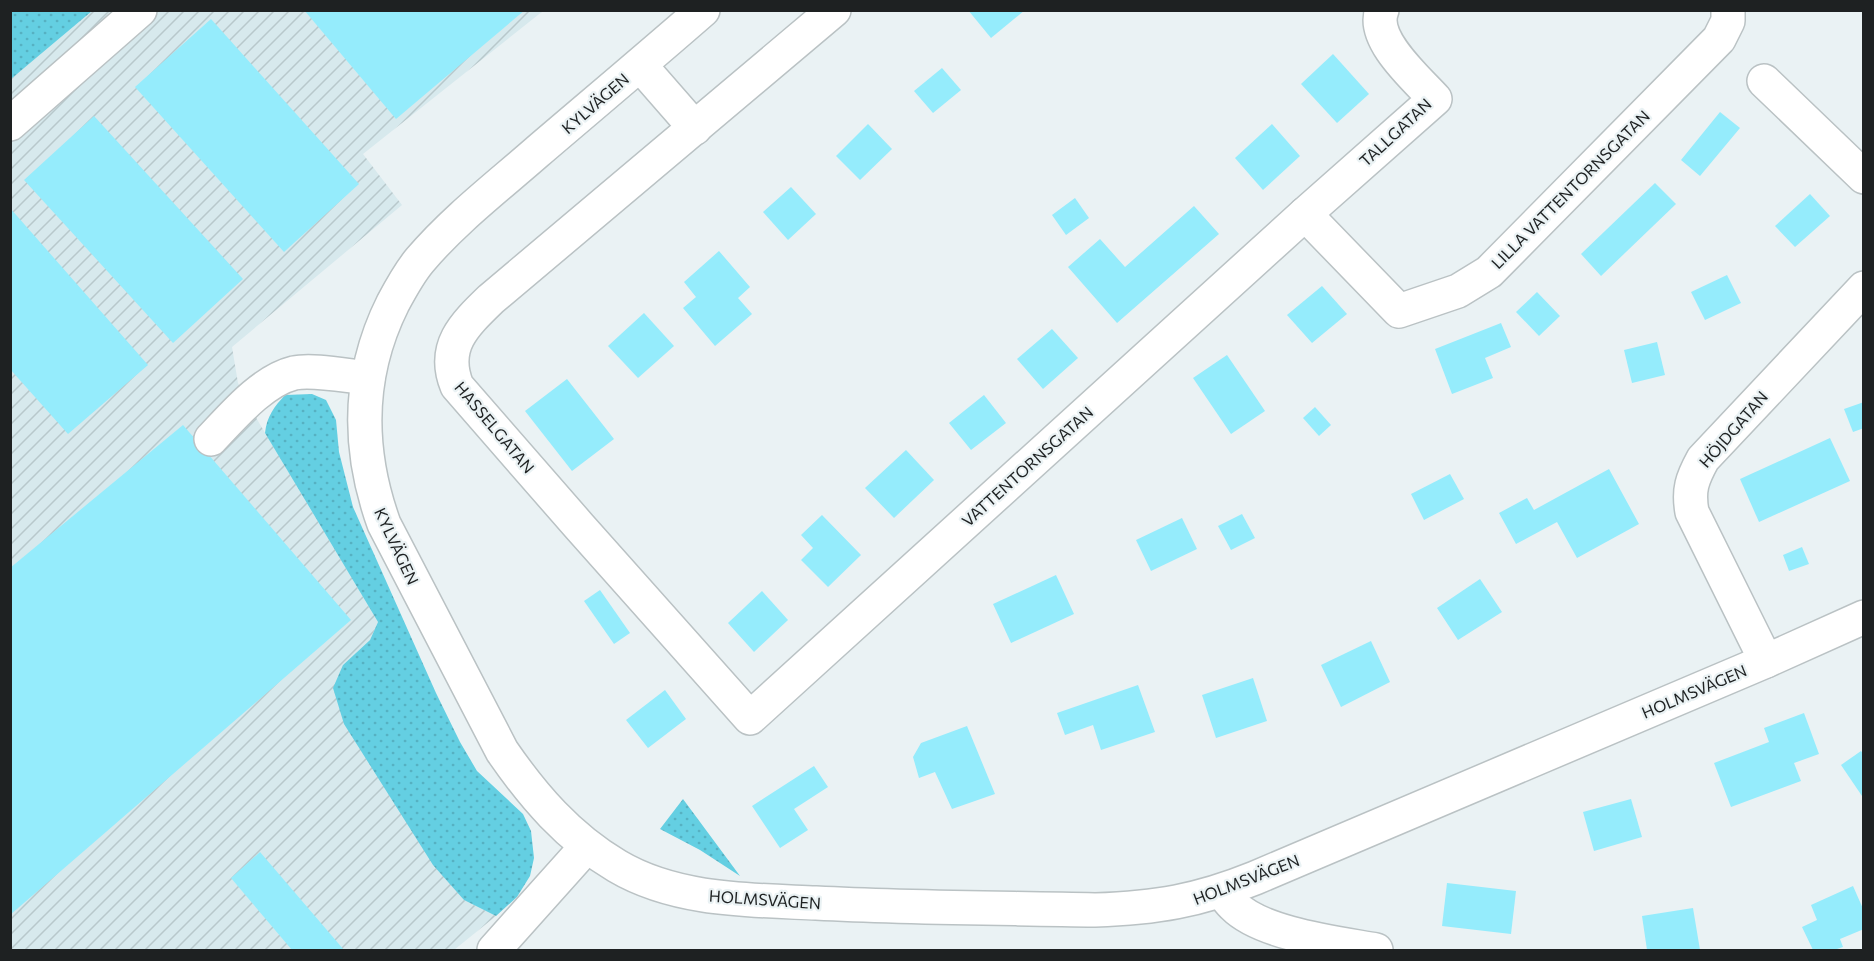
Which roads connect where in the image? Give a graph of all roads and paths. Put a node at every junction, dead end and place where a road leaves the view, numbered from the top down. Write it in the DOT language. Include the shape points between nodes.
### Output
graph roads {
  1 [pos="140,10"];
  2 [pos="703,10"];
  3 [pos="834,10"];
  4 [pos="1382,10"];
  5 [pos="1728,10"];
  6 [pos="640,64"];
  7 [pos="1764,81"];
  8 [pos="10,124"];
  9 [pos="694,128"];
  10 [pos="1863,177"];
  11 [pos="1305,214"];
  12 [pos="1863,288"];
  13 [pos="368,378"];
  14 [pos="211,439"];
  15 [pos="1863,617"];
  16 [pos="1766,660"];
  17 [pos="750,718"];
  18 [pos="587,846"];
  19 [pos="1222,892"];
  20 [pos="494,951"];
  21 [pos="1376,951"];
  1 -- 8 [label="street"];
  2 -- 6 [label="street, KYLVÄGEN"];
  3 -- 9 [label="street, HASSELGATAN"];
  4 -- 11 [label="street, TALLGATAN" via="1382,33 1391,51 1435,99"];
  5 -- 11 [label="street, LILLA VATTENTORNSGATAN" via="1728,21 1719,39 1489,272 1458,291 1399,311"];
  6 -- 9 [label="street"];
  6 -- 13 [label="street, KYLVÄGEN" via="460,218 418,262 387,316"];
  7 -- 10 [label="street"];
  9 -- 17 [label="street, HASSELGATAN" via="470,319 458,337 452,373 458,386 571,517"];
  11 -- 17 [label="street, VATTENTORNSGATAN"];
  12 -- 16 [label="street, HÖJDGATAN" via="1703,459 1694,475 1689,495 1692,512"];
  13 -- 14 [label="street" via="296,373 275,380"];
  13 -- 18 [label="street, KYLVÄGEN" via="364,405 368,467 384,524 502,751 550,813"];
  15 -- 16 [label="street, HOLMSVÄGEN"];
  16 -- 19 [label="street, HOLMSVÄGEN"];
  18 -- 19 [label="street, HOLMSVÄGEN" via="618,867 654,882 696,894 739,899 1095,910 1133,909"];
  18 -- 20 [label="street"];
  19 -- 21 [label="street" via="1235,908 1270,927"];
}
